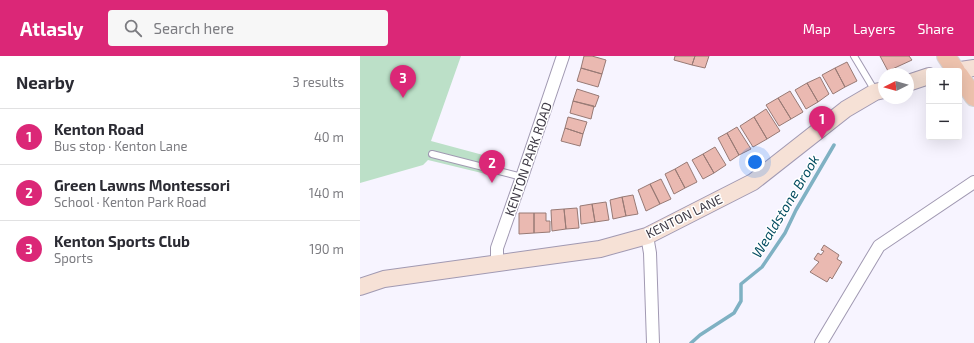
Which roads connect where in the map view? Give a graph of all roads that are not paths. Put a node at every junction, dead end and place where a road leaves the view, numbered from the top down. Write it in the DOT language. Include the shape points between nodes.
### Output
graph roads {
  1 [pos="563,56"];
  2 [pos="854,56"];
  3 [pos="946,56"];
  4 [pos="953,68"];
  5 [pos="974,68"];
  6 [pos="962,70"];
  7 [pos="926,77"];
  8 [pos="962,79"];
  9 [pos="914,81"];
  10 [pos="878,88"];
  11 [pos="878,92"];
  12 [pos="974,97"];
  13 [pos="432,154"];
  14 [pos="522,177"];
  15 [pos="974,182"];
  16 [pos="647,236"];
  17 [pos="497,262"];
  18 [pos="360,287"];
  19 [pos="653,343"];
  20 [pos="821,343"];
  1 -- 14 [label="street, KENTON PARK ROAD"];
  2 -- 10 [label="lane"];
  3 -- 4 [label="main road"];
  5 -- 6 [label="street"];
  7 -- 9 [label="street"];
  8 -- 12 [label="main road"];
  11 -- 16 [label="street, KENTON LANE" via="846,109 752,182"];
  13 -- 14 [label="lane"];
  14 -- 17 [label="street, KENTON PARK ROAD" via="497,248"];
  15 -- 20 [label="street" via="879,246"];
  16 -- 17 [label="street, KENTON LANE" via="600,249"];
  16 -- 19 [label="street" via="650,253"];
  17 -- 18 [label="street, KENTON LANE" via="384,279"];
}
